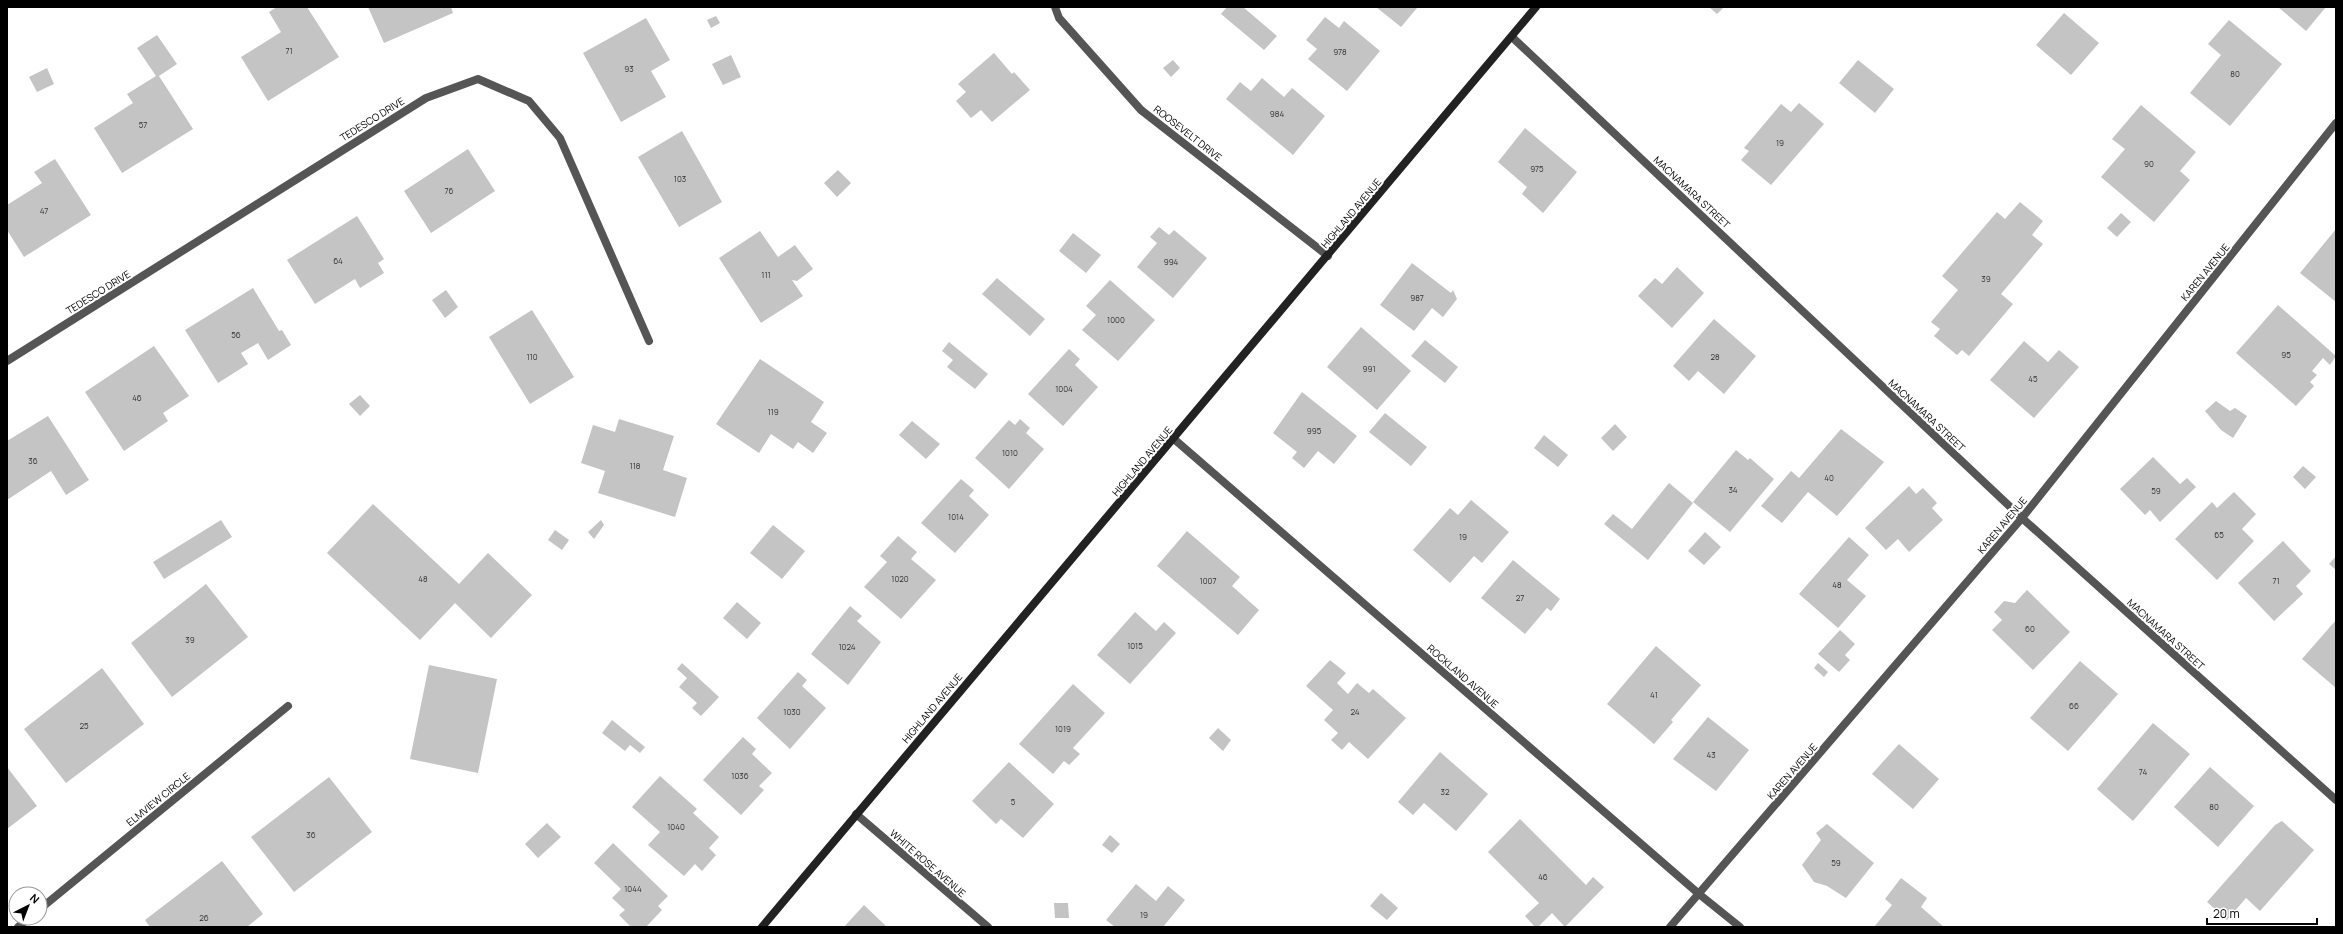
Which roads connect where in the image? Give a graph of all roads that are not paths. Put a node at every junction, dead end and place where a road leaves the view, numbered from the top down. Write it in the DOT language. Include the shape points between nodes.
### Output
graph roads {
  1 [pos="1055,7"];
  2 [pos="1536,7"];
  3 [pos="1512,37"];
  4 [pos="2336,124"];
  5 [pos="1328,256"];
  6 [pos="649,341"];
  7 [pos="7,361"];
  8 [pos="1174,439"];
  9 [pos="2022,518"];
  10 [pos="288,706"];
  11 [pos="2336,800"];
  12 [pos="856,814"];
  13 [pos="1699,894"];
  14 [pos="48,902"];
  15 [pos="762,927"];
  16 [pos="988,927"];
  17 [pos="1670,927"];
  18 [pos="1740,927"];
  1 -- 5 [label="street, ROOSEVELT DRIVE" via="1060,18 1141,110"];
  2 -- 3 [label="main road, HIGHLAND AVENUE"];
  3 -- 5 [label="main road, HIGHLAND AVENUE"];
  3 -- 9 [label="street, MACNAMARA STREET"];
  4 -- 9 [label="street, KAREN AVENUE"];
  5 -- 8 [label="main road, HIGHLAND AVENUE"];
  6 -- 7 [label="street, TEDESCO DRIVE" via="560,138 529,101 478,79 426,98"];
  8 -- 12 [label="main road, HIGHLAND AVENUE"];
  8 -- 13 [label="street, ROCKLAND AVENUE"];
  9 -- 11 [label="street, MACNAMARA STREET"];
  9 -- 13 [label="street, KAREN AVENUE"];
  10 -- 14 [label="street, ELMVIEW CIRCLE"];
  12 -- 15 [label="main road, HIGHLAND AVENUE"];
  12 -- 16 [label="street, WHITE ROSE AVENUE"];
  13 -- 17 [label="street, KAREN AVENUE"];
  13 -- 18 [label="street, ROCKLAND AVENUE"];
}
